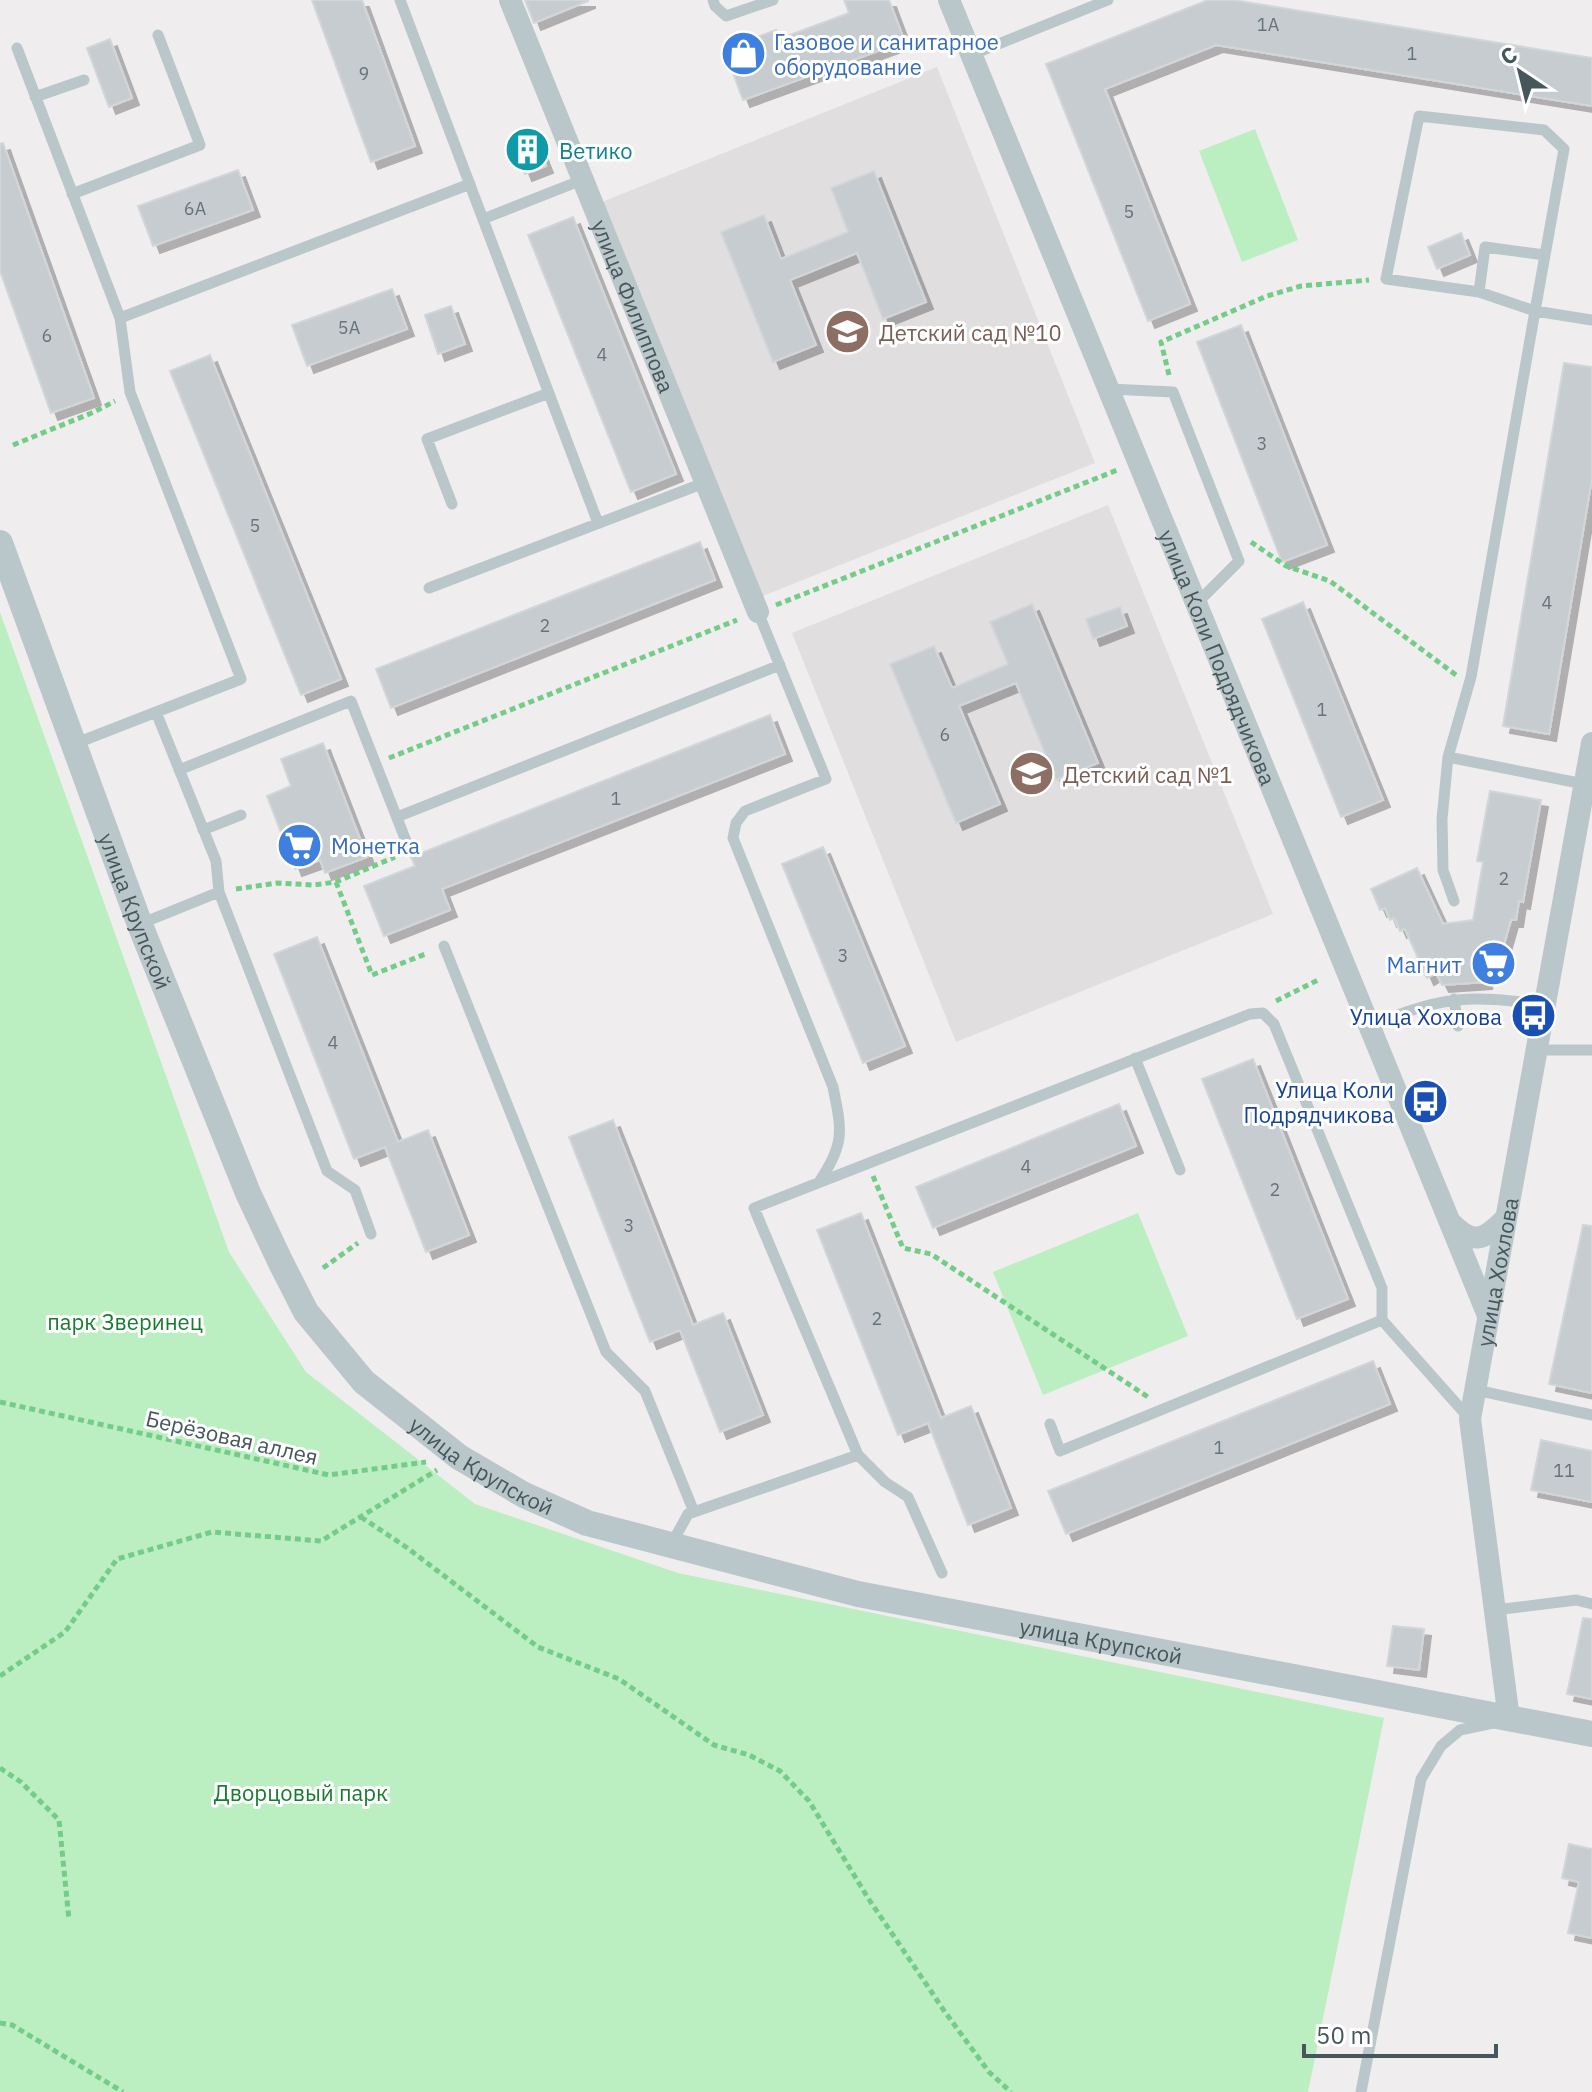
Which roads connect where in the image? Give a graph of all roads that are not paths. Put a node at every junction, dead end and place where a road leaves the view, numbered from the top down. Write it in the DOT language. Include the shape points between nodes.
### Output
graph roads {
  1 [pos="400,0"];
  2 [pos="510,0"];
  3 [pos="713,0"];
  4 [pos="773,0"];
  5 [pos="949,0"];
  6 [pos="1108,0"];
  7 [pos="158,35"];
  8 [pos="17,48"];
  9 [pos="971,55"];
  10 [pos="84,80"];
  11 [pos="35,97"];
  12 [pos="582,180"];
  13 [pos="470,184"];
  14 [pos="72,194"];
  15 [pos="483,219"];
  16 [pos="1545,255"];
  17 [pos="1479,292"];
  18 [pos="1535,311"];
  19 [pos="120,318"];
  20 [pos="1592,320"];
  21 [pos="1110,389"];
  22 [pos="549,393"];
  23 [pos="704,483"];
  24 [pos="452,504"];
  25 [pos="598,523"];
  26 [pos="0,543"];
  27 [pos="429,588"];
  28 [pos="1197,603"];
  29 [pos="758,612"];
  30 [pos="780,665"];
  31 [pos="156,712"];
  32 [pos="1592,743"];
  33 [pos="73,744"];
  34 [pos="1448,757"];
  35 [pos="179,770"];
  36 [pos="1584,784"];
  37 [pos="241,815"];
  38 [pos="397,817"];
  39 [pos="1584,824"];
  40 [pos="203,830"];
  41 [pos="408,846"];
  42 [pos="219,892"];
  43 [pos="1454,901"];
  44 [pos="140,925"];
  45 [pos="444,946"];
  46 [pos="1454,999"];
  47 [pos="1544,1005"];
  48 [pos="1458,1026"];
  49 [pos="1368,1027"];
  50 [pos="1536,1050"];
  51 [pos="1592,1050"];
  52 [pos="1135,1058"];
  53 [pos="1180,1170"];
  54 [pos="819,1182"];
  55 [pos="1504,1220"];
  56 [pos="1449,1221"];
  57 [pos="371,1234"];
  58 [pos="1487,1313"];
  59 [pos="1382,1320"];
  60 [pos="1476,1390"];
  61 [pos="1592,1415"];
  62 [pos="1470,1419"];
  63 [pos="1050,1424"];
  64 [pos="858,1455"];
  65 [pos="694,1512"];
  66 [pos="671,1545"];
  67 [pos="942,1573"];
  68 [pos="1592,1604"];
  69 [pos="1495,1610"];
  70 [pos="1509,1719"];
  71 [pos="1592,1734"];
  72 [pos="1361,2092"];
  1 -- 13 [label="lane"];
  2 -- 12 [label="street, улица Филиппова"];
  3 -- 4 [label="lane" via="726,16"];
  5 -- 9 [label="street, улица Коли Подрядчикова"];
  6 -- 9 [label="lane"];
  7 -- 14 [label="lane" via="200,145"];
  8 -- 11 [label="lane"];
  9 -- 21 [label="street, улица Коли Подрядчикова"];
  10 -- 11 [label="lane"];
  11 -- 14 [label="lane"];
  12 -- 15 [label="lane"];
  12 -- 23 [label="street, улица Филиппова"];
  13 -- 15 [label="lane"];
  13 -- 19 [label="lane"];
  14 -- 19 [label="lane"];
  15 -- 22 [label="lane"];
  16 -- 17 [label="lane" via="1485,247"];
  16 -- 17 [label="lane" via="1564,149 1544,130 1419,116 1386,279"];
  16 -- 18 [label="lane"];
  17 -- 18 [label="lane"];
  18 -- 20 [label="lane"];
  18 -- 34 [label="lane" via="1469,684"];
  19 -- 31 [label="lane" via="130,392 241,679"];
  21 -- 28 [label="street, улица Коли Подрядчикова"];
  21 -- 28 [label="lane" via="1173,392 1239,561"];
  22 -- 24 [label="lane" via="427,439"];
  22 -- 25 [label="lane"];
  23 -- 25 [label="lane"];
  23 -- 29 [label="street, улица Филиппова"];
  25 -- 27 [label="lane"];
  26 -- 33 [label="street, улица Крупской"];
  28 -- 49 [label="street, улица Коли Подрядчикова"];
  29 -- 30 [label="lane"];
  30 -- 38 [label="lane"];
  30 -- 54 [label="lane" via="826,779 745,811 733,838 833,1087 840,1139"];
  31 -- 33 [label="lane"];
  31 -- 35 [label="lane"];
  32 -- 36 [label="street, улица Хохлова"];
  33 -- 44 [label="street, улица Крупской"];
  34 -- 36 [label="lane"];
  34 -- 43 [label="lane" via="1443,870"];
  35 -- 38 [label="lane" via="351,701"];
  35 -- 40 [label="lane"];
  36 -- 39 [label="street, улица Хохлова"];
  37 -- 40 [label="lane"];
  38 -- 41 [label="lane"];
  39 -- 47 [label="street, улица Хохлова"];
  40 -- 42 [label="lane" via="216,861"];
  42 -- 44 [label="lane"];
  42 -- 57 [label="lane" via="327,1171 355,1190"];
  44 -- 66 [label="street, улица Крупской" via="248,1193 306,1312 364,1382 459,1457 524,1495 587,1523"];
  45 -- 65 [label="lane" via="606,1352 645,1391"];
  46 -- 47 [label="lane"];
  46 -- 48 [label="lane"];
  46 -- 49 [label="lane" via="1403,1011"];
  47 -- 50 [label="street, улица Хохлова"];
  49 -- 56 [label="street, улица Коли Подрядчикова"];
  50 -- 51 [label="lane"];
  50 -- 55 [label="street, улица Хохлова"];
  52 -- 53 [label="lane"];
  52 -- 54 [label="lane"];
  52 -- 59 [label="lane" via="1250,1014 1263,1013 1274,1024 1382,1288"];
  54 -- 64 [label="lane" via="754,1208"];
  55 -- 56 [label="street" via="1478,1238 1468,1237"];
  55 -- 58 [label="street, улица Хохлова"];
  56 -- 58 [label="street, улица Коли Подрядчикова"];
  58 -- 60 [label="street, улица Хохлова"];
  59 -- 62 [label="lane"];
  59 -- 63 [label="lane" via="1060,1451"];
  60 -- 61 [label="lane"];
  60 -- 62 [label="street, улица Хохлова"];
  62 -- 69 [label="street, улица Хохлова"];
  64 -- 65 [label="lane"];
  64 -- 67 [label="lane" via="908,1497"];
  65 -- 66 [label="lane"];
  66 -- 70 [label="street, улица Крупской" via="858,1594"];
  68 -- 69 [label="lane" via="1576,1600"];
  69 -- 70 [label="street, улица Хохлова"];
  70 -- 71 [label="street"];
  70 -- 72 [label="lane" via="1460,1730 1441,1746 1421,1779"];
}
